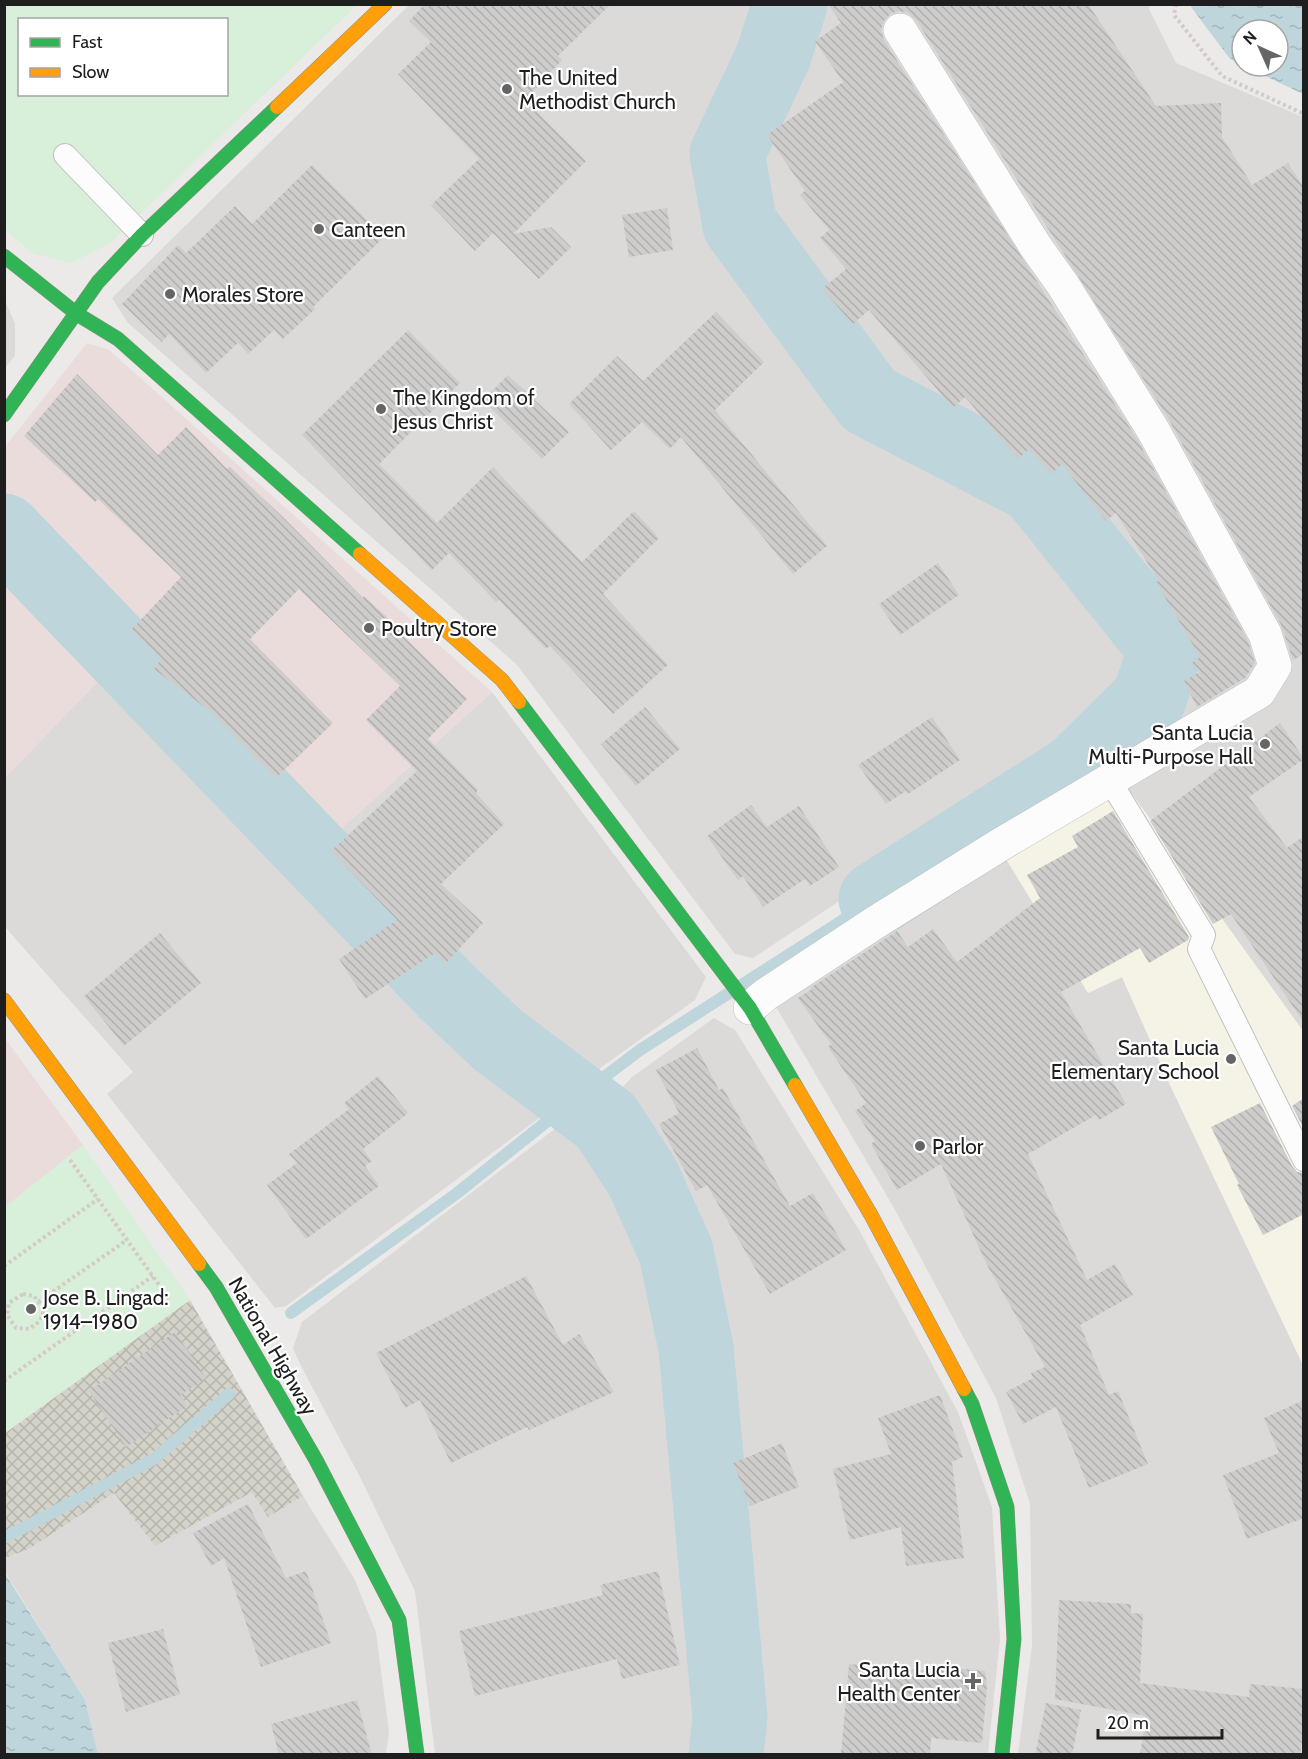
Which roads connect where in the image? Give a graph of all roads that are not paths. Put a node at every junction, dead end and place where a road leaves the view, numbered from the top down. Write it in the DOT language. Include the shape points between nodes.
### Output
graph roads {
  1 [pos="385,4"];
  2 [pos="900,30"];
  3 [pos="65,155"];
  4 [pos="142,235"];
  5 [pos="4,256"];
  6 [pos="76,314"];
  7 [pos="4,415"];
  8 [pos="1110,781"];
  9 [pos="4,1000"];
  10 [pos="748,1004"];
  11 [pos="1304,1160"];
  12 [pos="417,1755"];
  13 [pos="1002,1755"];
  1 -- 4 [label="street"];
  2 -- 8 [label="street" via="1153,430 1266,634 1275,666 1259,692"];
  3 -- 4 [label="lane"];
  4 -- 6 [label="street" via="98,282"];
  5 -- 6 [label="street"];
  6 -- 7 [label="street"];
  6 -- 10 [label="street" via="118,339 502,680"];
  8 -- 10 [label="street" via="998,846"];
  8 -- 11 [label="lane" via="1204,934 1199,949"];
  9 -- 12 [label="street, National Highway" via="216,1287 316,1460 399,1620"];
  10 -- 13 [label="street" via="871,1215 972,1404 1004,1497 1014,1639"];
}
